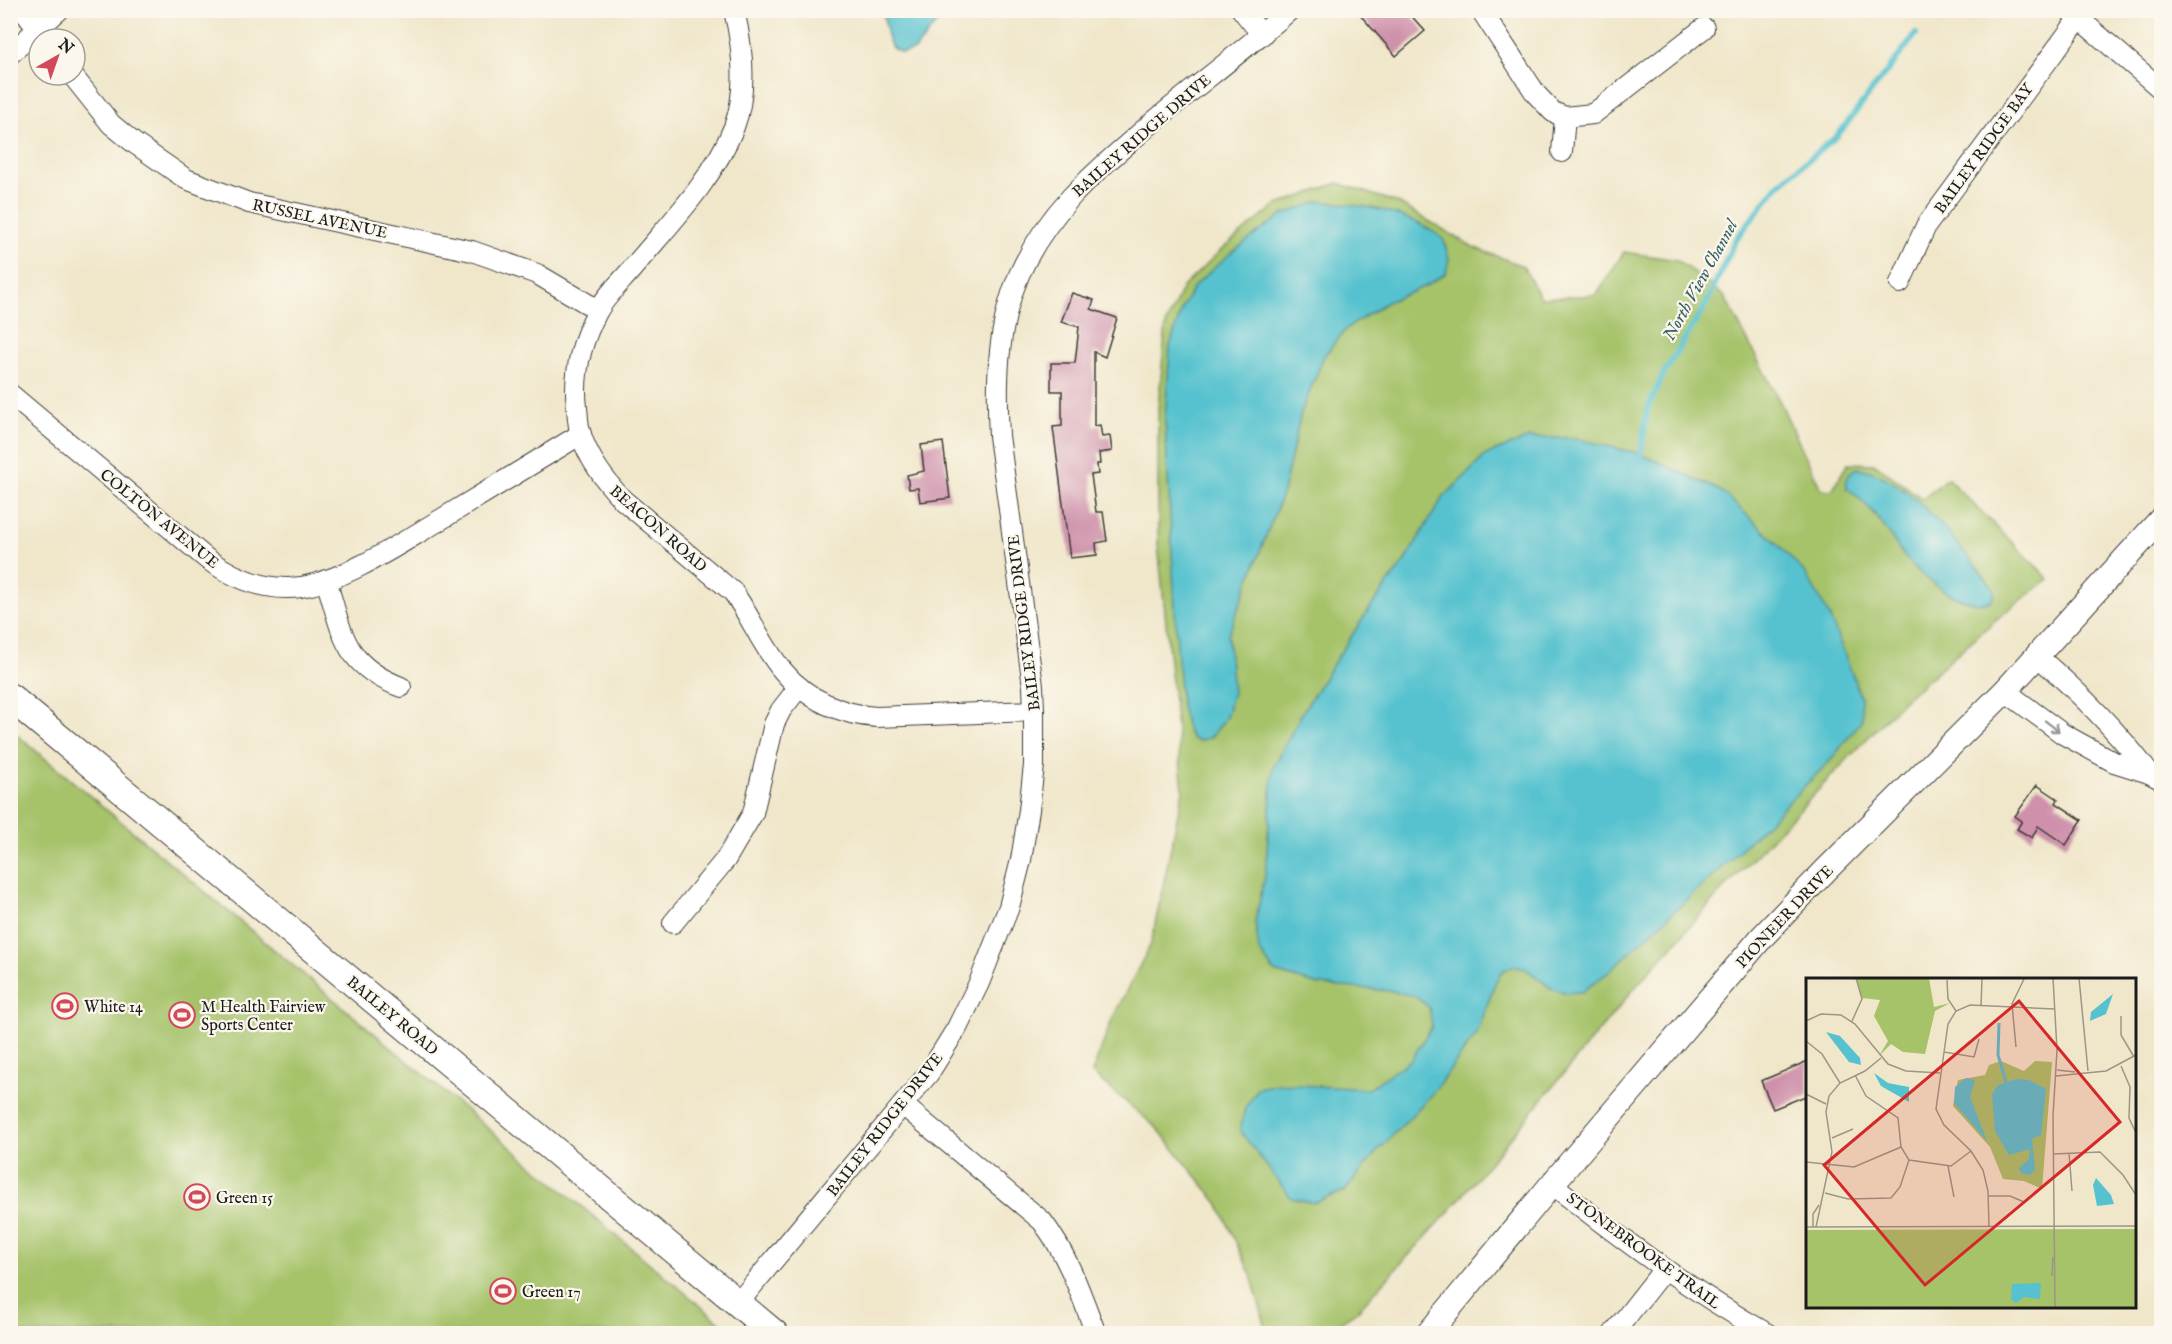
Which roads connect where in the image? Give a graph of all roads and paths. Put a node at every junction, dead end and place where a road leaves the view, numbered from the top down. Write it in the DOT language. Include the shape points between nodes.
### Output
graph roads {
  1 [pos="23,10"];
  2 [pos="60,10"];
  3 [pos="734,10"];
  4 [pos="1242,10"];
  5 [pos="1290,10"];
  6 [pos="1481,10"];
  7 [pos="2078,13"];
  8 [pos="36,27"];
  9 [pos="47,27"];
  10 [pos="1704,28"];
  11 [pos="1262,35"];
  12 [pos="27,43"];
  13 [pos="10,54"];
  14 [pos="82,87"];
  15 [pos="2162,90"];
  16 [pos="1565,117"];
  17 [pos="1562,152"];
  18 [pos="1900,283"];
  19 [pos="598,310"];
  20 [pos="10,394"];
  21 [pos="580,434"];
  22 [pos="2162,518"];
  23 [pos="326,580"];
  24 [pos="2037,656"];
  25 [pos="401,687"];
  26 [pos="799,687"];
  27 [pos="2005,691"];
  28 [pos="10,697"];
  29 [pos="1034,711"];
  30 [pos="2155,777"];
  31 [pos="673,923"];
  32 [pos="903,1106"];
  33 [pos="1552,1184"];
  34 [pos="1664,1269"];
  35 [pos="738,1303"];
  36 [pos="775,1334"];
  37 [pos="1096,1334"];
  38 [pos="1428,1334"];
  39 [pos="1613,1334"];
  40 [pos="1768,1334"];
  1 -- 8 [label="street"];
  2 -- 9 [label="street"];
  3 -- 19 [label="street, BEACON ROAD" via="743,65 741,97 723,151 708,177"];
  4 -- 11 [label="street"];
  5 -- 11 [label="street, BAILEY RIDGE DRIVE"];
  6 -- 16 [label="street" via="1536,94 1553,112"];
  7 -- 15 [label="street"];
  7 -- 18 [label="street, BAILEY RIDGE BAY" via="1926,226"];
  10 -- 16 [label="street" via="1593,114"];
  11 -- 29 [label="street, BAILEY RIDGE DRIVE" via="1086,179 1059,209 1016,284 999,351 997,398"];
  12 -- 13 [label="street"];
  14 -- 19 [label="street, RUSSEL AVENUE" via="111,123 186,179 249,202 499,259 537,274"];
  16 -- 17 [label="street"];
  19 -- 21 [label="street, BEACON ROAD" via="577,365 575,395"];
  20 -- 23 [label="street, COLTON AVENUE" via="226,572 250,583 274,587 300,587"];
  21 -- 23 [label="street, COLTON AVENUE" via="376,559"];
  21 -- 26 [label="street, BEACON ROAD" via="608,485 622,500 733,592 783,671"];
  22 -- 24 [label="street, PIONEER DRIVE"];
  23 -- 25 [label="street" via="354,658 382,680"];
  24 -- 27 [label="street, PIONEER DRIVE"];
  24 -- 30 [label="street" via="2097,711"];
  26 -- 29 [label="street, BEACON ROAD" via="830,706 861,716"];
  26 -- 31 [label="street" via="774,724 753,813 726,859"];
  27 -- 30 [label="street, one-way" via="2062,734 2114,762"];
  27 -- 33 [label="street, PIONEER DRIVE" via="1762,937"];
  28 -- 35 [label="main road, BAILEY ROAD"];
  29 -- 32 [label="street, BAILEY RIDGE DRIVE" via="1029,810 1009,907 957,1028"];
  32 -- 35 [label="street, BAILEY RIDGE DRIVE"];
  32 -- 37 [label="street" via="1042,1221 1071,1267"];
  33 -- 34 [label="street, STONEBROOKE TRAIL"];
  33 -- 38 [label="street, PIONEER DRIVE"];
  34 -- 39 [label="street"];
  34 -- 40 [label="street, STONEBROOKE TRAIL"];
  35 -- 36 [label="main road, BAILEY ROAD"];
}
